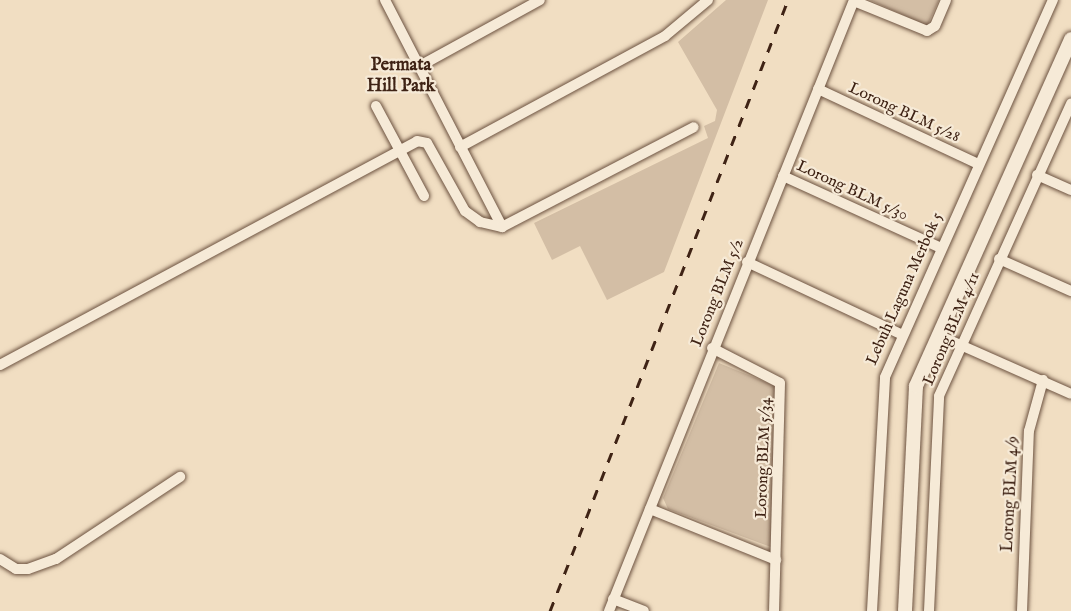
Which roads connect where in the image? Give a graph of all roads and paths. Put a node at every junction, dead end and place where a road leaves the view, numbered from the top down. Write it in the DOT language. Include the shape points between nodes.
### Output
graph roads {
  1 [pos="385,0"];
  2 [pos="540,0"];
  3 [pos="708,0"];
  4 [pos="854,0"];
  5 [pos="946,0"];
  6 [pos="1053,0"];
  7 [pos="1068,54"];
  8 [pos="418,67"];
  9 [pos="818,89"];
  10 [pos="1071,103"];
  11 [pos="375,106"];
  12 [pos="694,127"];
  13 [pos="460,147"];
  14 [pos="399,149"];
  15 [pos="978,164"];
  16 [pos="1037,175"];
  17 [pos="783,176"];
  18 [pos="1071,190"];
  19 [pos="424,196"];
  20 [pos="502,227"];
  21 [pos="941,248"];
  22 [pos="999,259"];
  23 [pos="747,262"];
  24 [pos="1071,291"];
  25 [pos="903,334"];
  26 [pos="938,335"];
  27 [pos="959,344"];
  28 [pos="712,348"];
  29 [pos="0,365"];
  30 [pos="1043,380"];
  31 [pos="1071,394"];
  32 [pos="180,477"];
  33 [pos="650,509"];
  34 [pos="0,559"];
  35 [pos="776,560"];
  36 [pos="613,599"];
  37 [pos="609,611"];
  38 [pos="644,611"];
  39 [pos="774,611"];
  40 [pos="872,611"];
  41 [pos="905,611"];
  42 [pos="929,611"];
  43 [pos="1022,611"];
  1 -- 8 [label="street"];
  2 -- 8 [label="street"];
  3 -- 13 [label="street" via="665,36"];
  4 -- 5 [label="street" via="927,31 935,26"];
  4 -- 9 [label="street, Lorong BLM 5/2"];
  6 -- 15 [label="street, Lebuh Laguna Merbok 5"];
  7 -- 26 [label="street"];
  8 -- 13 [label="street"];
  9 -- 15 [label="street, Lorong BLM 5/28"];
  9 -- 17 [label="street, Lorong BLM 5/2"];
  10 -- 16 [label="street, Lorong BLM 4/11"];
  11 -- 14 [label="street"];
  12 -- 20 [label="street"];
  13 -- 20 [label="street"];
  14 -- 19 [label="street"];
  14 -- 20 [label="street" via="417,141 427,143 465,211 480,222"];
  14 -- 29 [label="street"];
  15 -- 21 [label="street, Lebuh Laguna Merbok 5"];
  16 -- 18 [label="street"];
  16 -- 22 [label="street, Lorong BLM 4/11"];
  17 -- 21 [label="street, Lorong BLM 5/30"];
  17 -- 23 [label="street, Lorong BLM 5/2"];
  21 -- 25 [label="street, Lebuh Laguna Merbok 5"];
  22 -- 24 [label="street"];
  22 -- 27 [label="street, Lorong BLM 4/11"];
  23 -- 25 [label="street"];
  23 -- 28 [label="street, Lorong BLM 5/2"];
  25 -- 40 [label="street, Lebuh Laguna Merbok 5" via="885,377 881,400"];
  26 -- 27 [label="street"];
  26 -- 41 [label="street" via="912,404"];
  27 -- 30 [label="street"];
  27 -- 42 [label="street, Lorong BLM 4/11" via="938,405"];
  28 -- 33 [label="street, Lorong BLM 5/2"];
  28 -- 35 [label="street, Lorong BLM 5/34" via="780,383"];
  30 -- 31 [label="street"];
  30 -- 43 [label="street, Lorong BLM 4/9" via="1029,431"];
  32 -- 34 [label="street" via="56,559 16,569"];
  33 -- 35 [label="street"];
  33 -- 36 [label="street, Lorong BLM 5/2"];
  35 -- 39 [label="street, Lorong BLM 5/34"];
  36 -- 37 [label="street, Lorong BLM 5/2"];
  36 -- 38 [label="street"];
}
